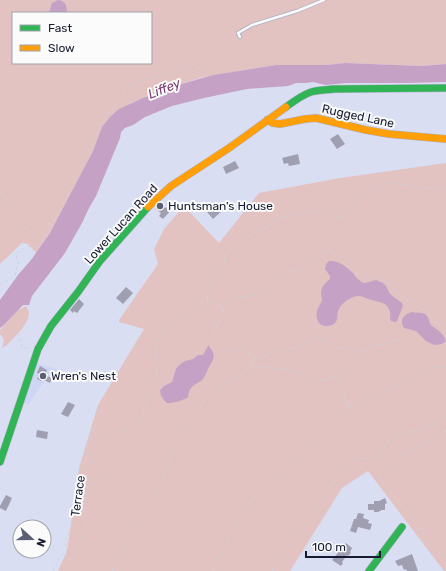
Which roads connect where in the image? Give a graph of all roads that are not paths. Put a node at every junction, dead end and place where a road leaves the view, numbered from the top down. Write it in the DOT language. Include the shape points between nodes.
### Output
graph roads {
  1 [pos="324,0"];
  2 [pos="240,37"];
  3 [pos="446,88"];
  4 [pos="267,120"];
  5 [pos="446,139"];
  6 [pos="0,462"];
  7 [pos="402,527"];
  8 [pos="369,571"];
  1 -- 2 [label="lane" via="252,25 238,33"];
  3 -- 4 [label="street, Lower Lucan Road" via="323,90 300,98"];
  4 -- 5 [label="street, Rugged Lane" via="276,124 316,118 389,134"];
  4 -- 6 [label="street, Lower Lucan Road" via="230,148 171,186 147,208 100,261 51,326 36,352"];
  7 -- 8 [label="street"];
}
